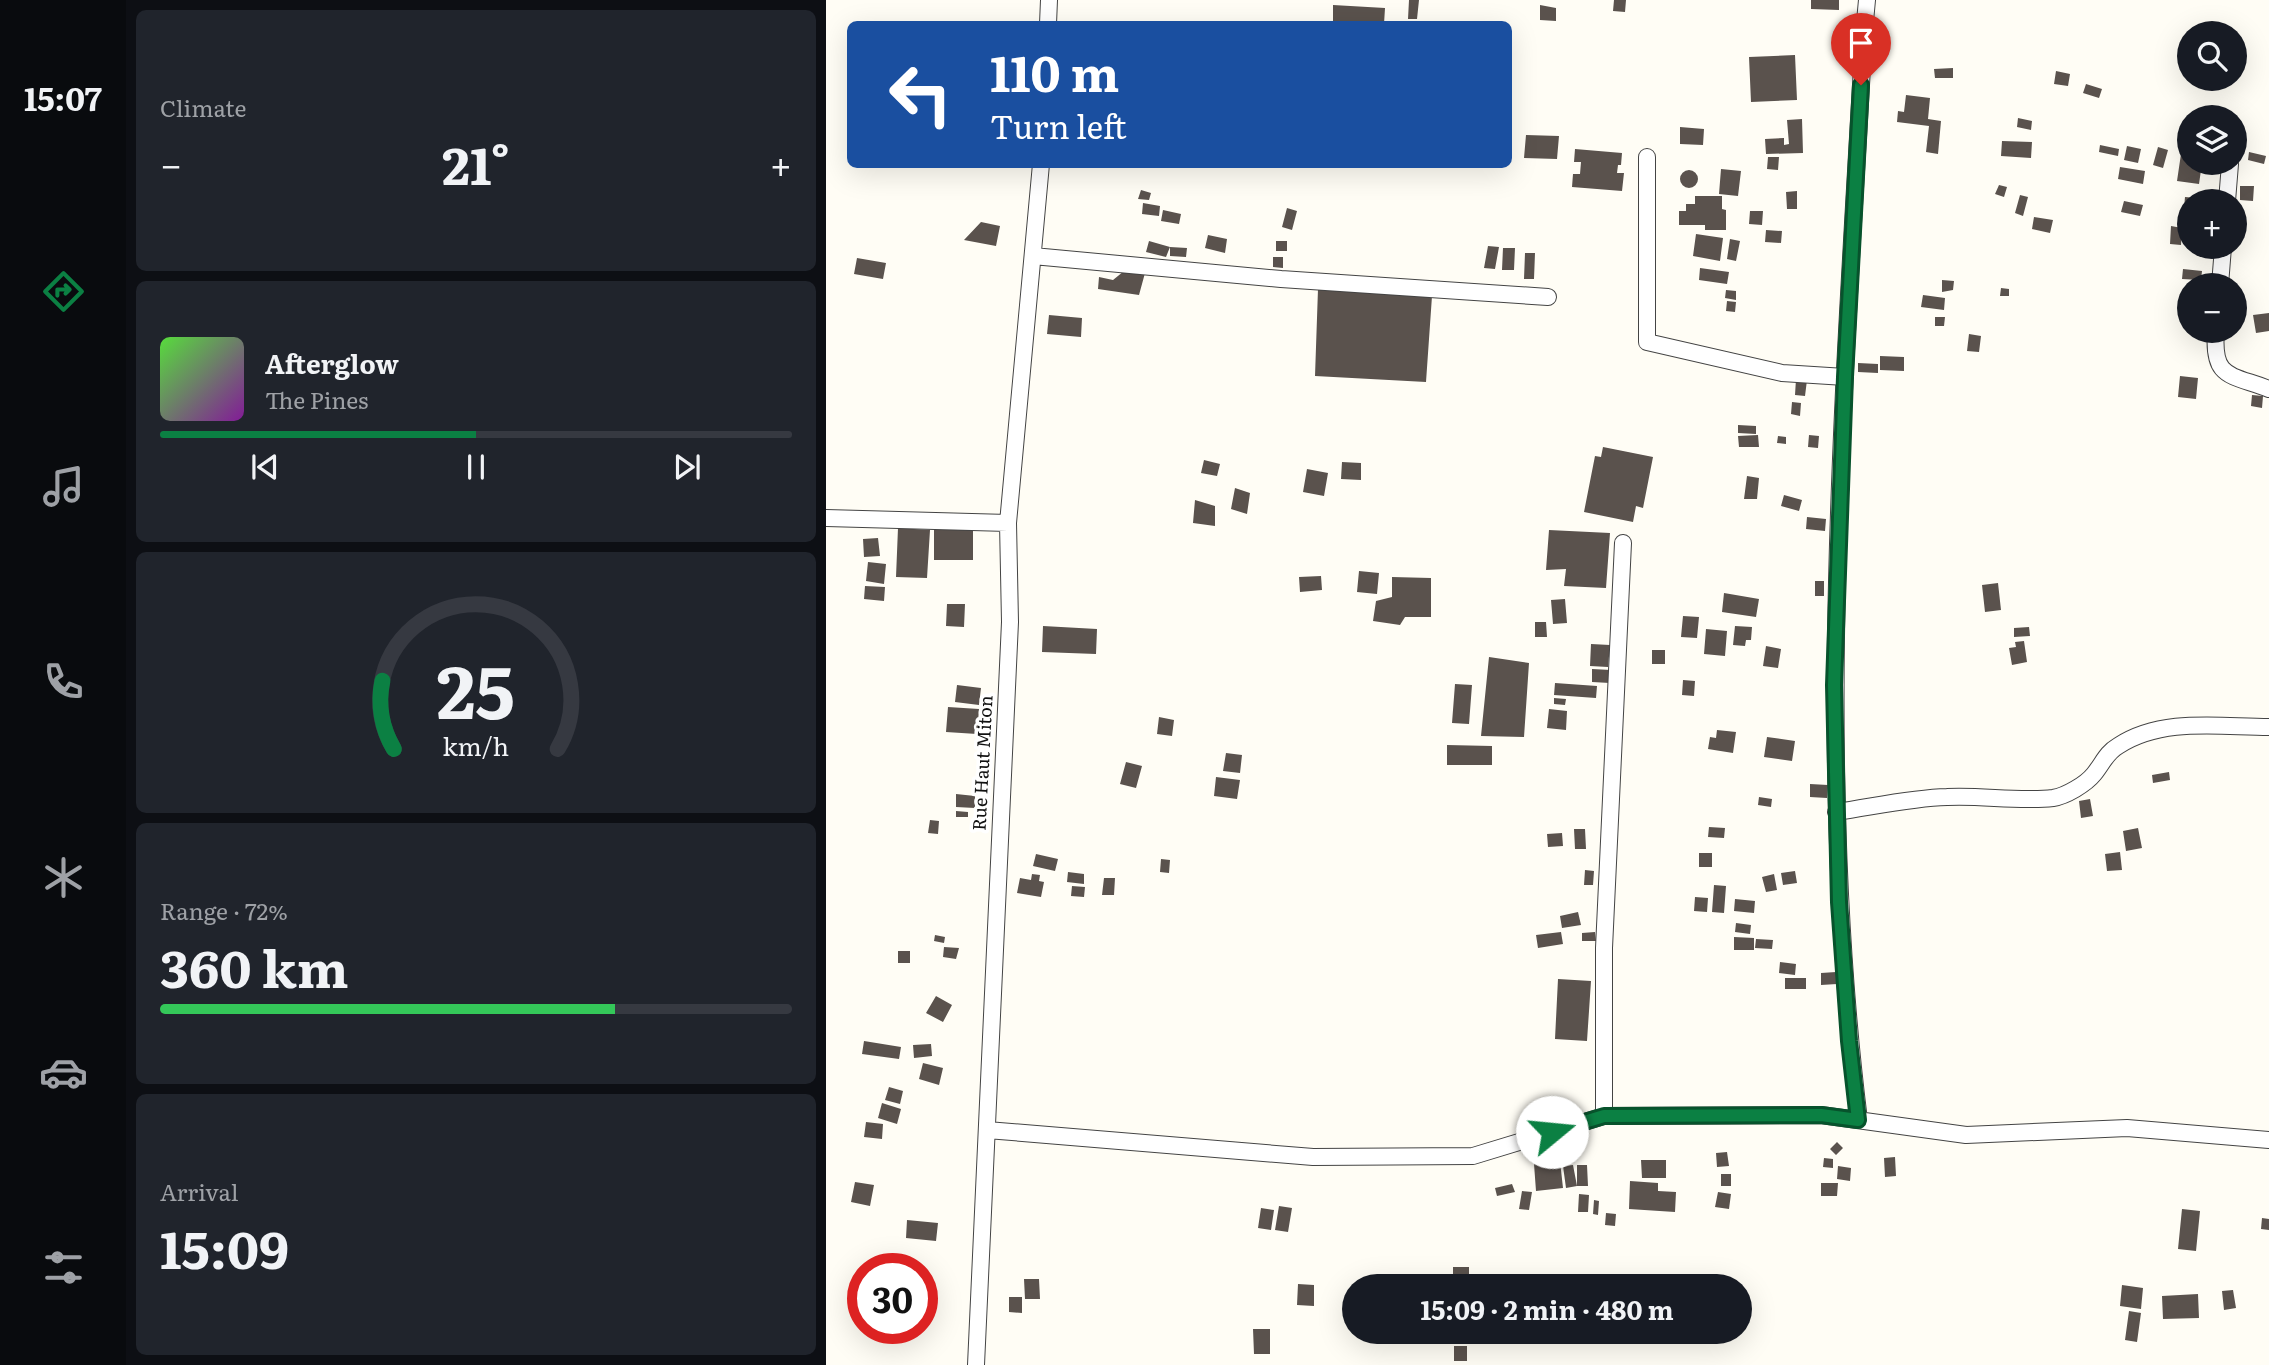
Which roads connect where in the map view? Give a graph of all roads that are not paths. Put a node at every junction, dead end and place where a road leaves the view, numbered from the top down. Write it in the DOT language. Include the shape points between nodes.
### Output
graph roads {
  1 [pos="1049,0"];
  2 [pos="1867,0"];
  3 [pos="1048,21"];
  4 [pos="1647,157"];
  5 [pos="1041,168"];
  6 [pos="1033,256"];
  7 [pos="1548,297"];
  8 [pos="2215,343"];
  9 [pos="1845,377"];
  10 [pos="2269,390"];
  11 [pos="826,517"];
  12 [pos="1008,523"];
  13 [pos="1623,543"];
  14 [pos="2269,727"];
  15 [pos="1836,812"];
  16 [pos="1604,1116"];
  17 [pos="1858,1120"];
  18 [pos="987,1130"];
  19 [pos="2269,1140"];
  20 [pos="976,1365"];
  1 -- 3 [label="street"];
  2 -- 9 [label="street"];
  4 -- 9 [label="street" via="1647,342 1782,373"];
  5 -- 6 [label="street, Rue Haut Miton"];
  6 -- 7 [label="street"];
  6 -- 12 [label="street, Rue Haut Miton"];
  8 -- 10 [label="street" via="2216,363 2227,373"];
  9 -- 15 [label="street" via="1834,685"];
  11 -- 12 [label="street"];
  12 -- 18 [label="street, Rue Haut Miton" via="1010,622"];
  13 -- 16 [label="street" via="1604,948"];
  14 -- 15 [label="street" via="2216,724 2137,737 2104,757 2094,775 2077,788 2056,798 1946,796"];
  15 -- 17 [label="street"];
  16 -- 17 [label="street" via="1821,1115"];
  16 -- 18 [label="street" via="1473,1156 1313,1157"];
  17 -- 19 [label="street" via="1966,1135 2127,1128"];
  18 -- 20 [label="street, Rue Haut Miton"];
}
